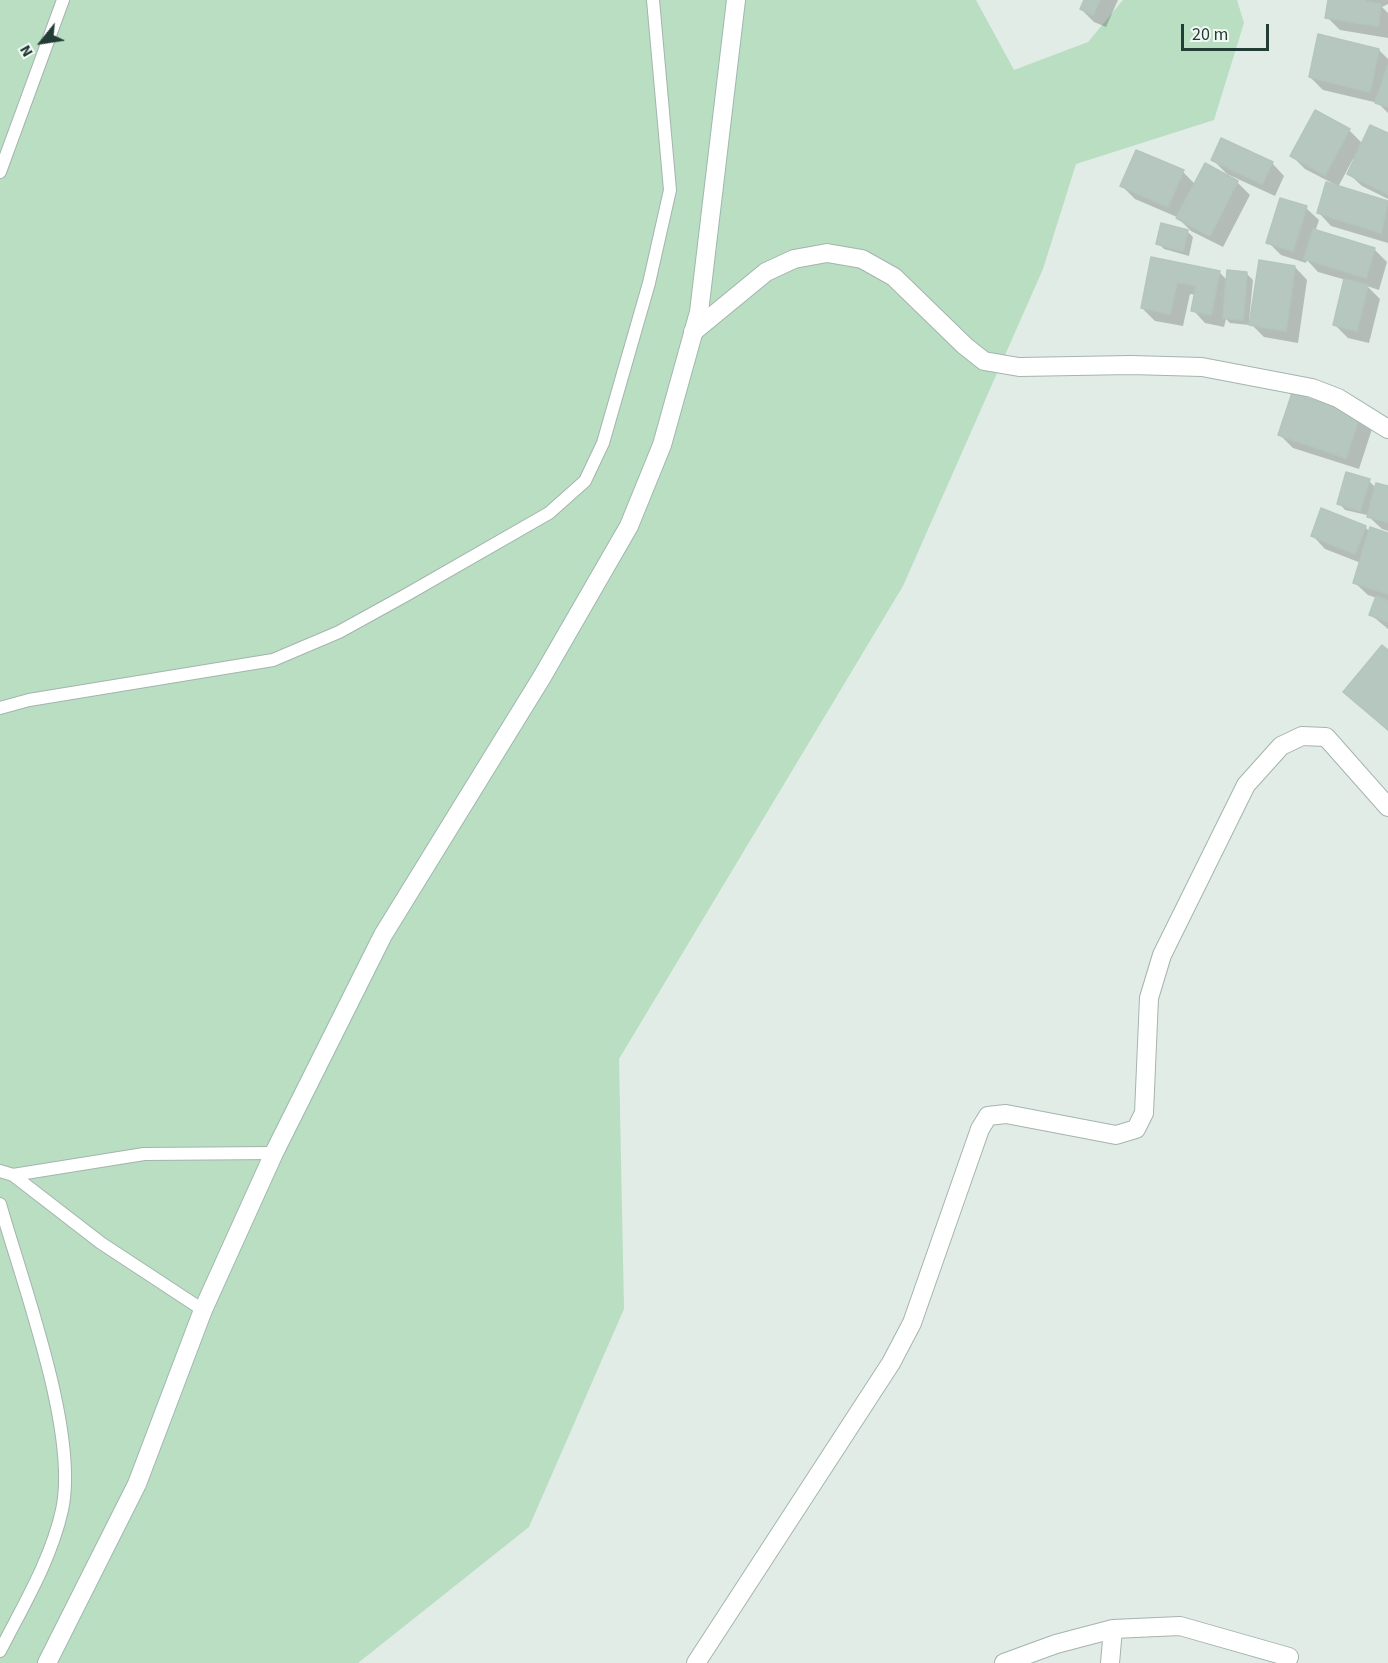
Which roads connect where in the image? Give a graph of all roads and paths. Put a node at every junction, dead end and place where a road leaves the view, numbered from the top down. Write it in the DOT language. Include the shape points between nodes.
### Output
graph roads {
  1 [pos="63,0"];
  2 [pos="653,0"];
  3 [pos="736,0"];
  4 [pos="0,172"];
  5 [pos="693,332"];
  6 [pos="1388,429"];
  7 [pos="0,708"];
  8 [pos="1388,807"];
  9 [pos="274,1153"];
  10 [pos="0,1171"];
  11 [pos="13,1175"];
  12 [pos="0,1203"];
  13 [pos="203,1311"];
  14 [pos="1113,1629"];
  15 [pos="0,1652"];
  16 [pos="1289,1657"];
  17 [pos="47,1663"];
  18 [pos="696,1663"];
  19 [pos="1004,1663"];
  20 [pos="1110,1663"];
  1 -- 4 [label="lane"];
  2 -- 7 [label="lane" via="670,190 649,283 603,443 585,481 549,513 339,632 273,660"];
  3 -- 5 [label="street" via="699,312"];
  5 -- 6 [label="street" via="766,272 794,259 827,253 862,259 894,276 984,361 1019,367 1202,367 1312,388 1338,398"];
  5 -- 9 [label="street" via="662,445 629,526 542,677 383,935"];
  8 -- 18 [label="street" via="1326,737 1302,736 1281,746 1246,785 1162,955 1149,998 1144,1113 1136,1129 1116,1135 1006,1114 988,1116 980,1129 912,1323 891,1363"];
  9 -- 11 [label="lane" via="144,1154"];
  9 -- 13 [label="street"];
  10 -- 11 [label="lane"];
  11 -- 13 [label="lane" via="101,1243"];
  12 -- 15 [label="lane" via="52,1386 65,1461 62,1509 41,1570"];
  13 -- 17 [label="street" via="137,1484"];
  14 -- 16 [label="street" via="1180,1626"];
  14 -- 19 [label="street"];
  14 -- 20 [label="street"];
}
